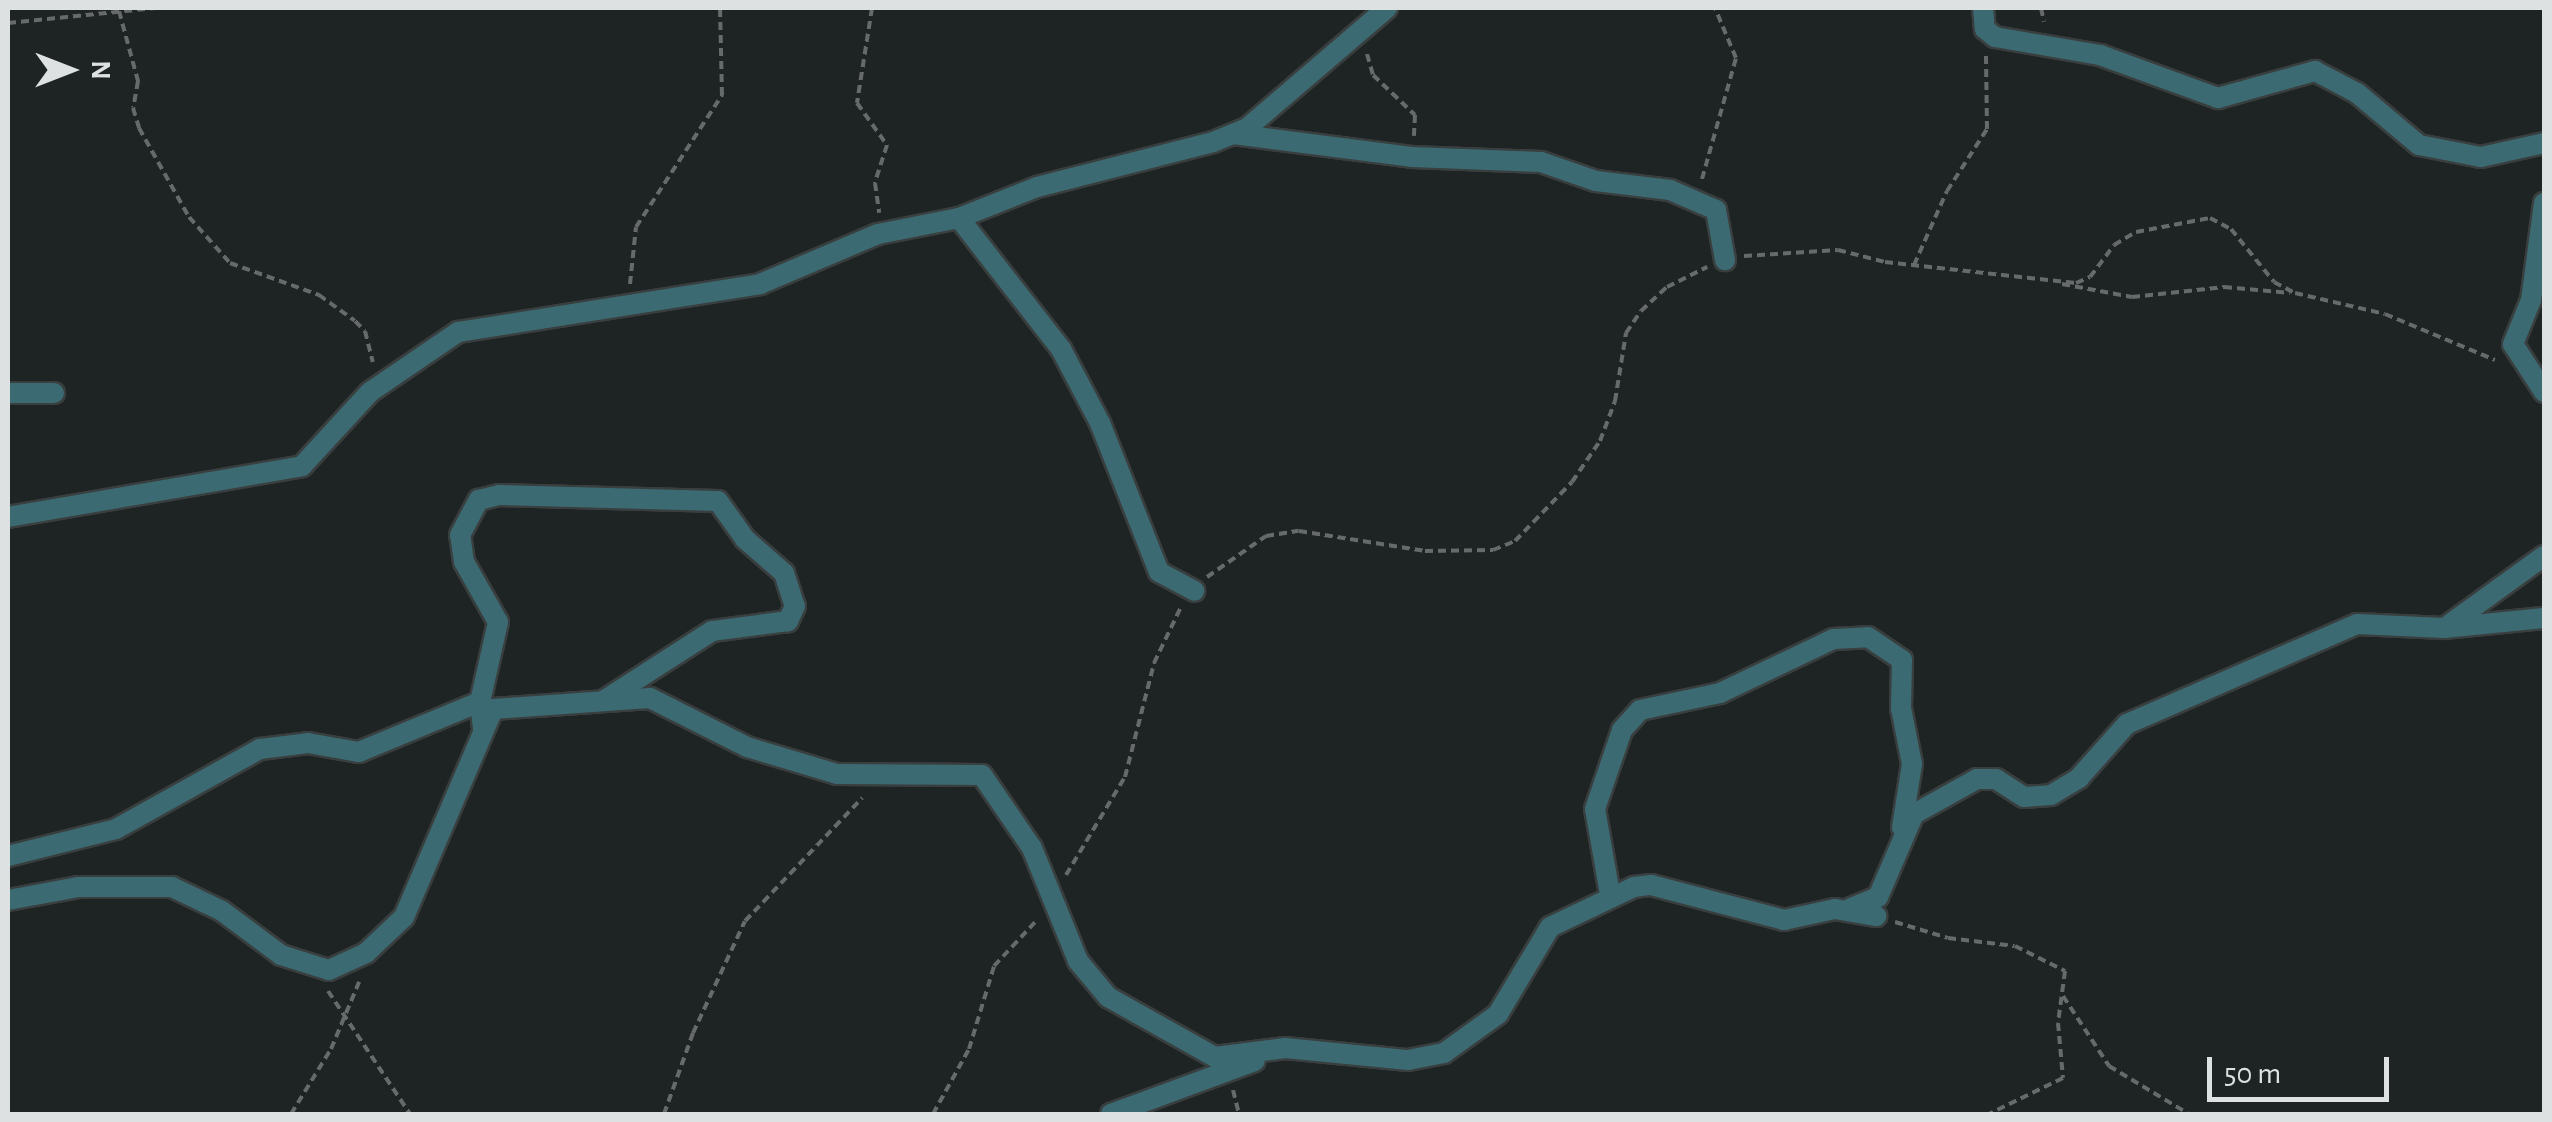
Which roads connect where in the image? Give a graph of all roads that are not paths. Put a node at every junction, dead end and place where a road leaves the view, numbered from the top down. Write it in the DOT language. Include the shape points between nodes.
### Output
graph roads {
  1 [pos="1388,8"];
  2 [pos="1984,8"];
  3 [pos="1233,134"];
  4 [pos="2544,144"];
  5 [pos="2544,203"];
  6 [pos="959,218"];
  7 [pos="1725,260"];
  8 [pos="2544,392"];
  9 [pos="8,393"];
  10 [pos="54,393"];
  11 [pos="8,517"];
  12 [pos="2544,556"];
  13 [pos="1194,592"];
  14 [pos="2544,618"];
  15 [pos="2444,628"];
  16 [pos="604,701"];
  17 [pos="480,702"];
  18 [pos="483,730"];
  19 [pos="1899,848"];
  20 [pos="8,856"];
  21 [pos="1610,894"];
  22 [pos="8,900"];
  23 [pos="1844,909"];
  24 [pos="1876,916"];
  25 [pos="1284,1048"];
  26 [pos="1111,1114"];
  1 -- 3 [label="street"];
  2 -- 4 [label="street" via="1989,34 2100,55 2218,98 2315,71 2356,93 2419,145 2481,157"];
  3 -- 6 [label="street" via="1175,156 1037,188"];
  3 -- 7 [label="street" via="1412,157 1541,162 1596,180 1696,198 1716,210"];
  5 -- 8 [label="street" via="2531,300 2513,347"];
  6 -- 11 [label="street" via="885,233 760,284 458,332 370,392 302,466"];
  6 -- 13 [label="street" via="1062,349 1100,423 1159,572"];
  9 -- 10 [label="street"];
  12 -- 15 [label="street"];
  14 -- 15 [label="street"];
  15 -- 19 [label="street" via="2357,624 2127,724 2080,778 2051,794 2024,797 1989,777 1946,792 1914,814"];
  16 -- 17 [label="street" via="712,631 788,621 795,606 784,573 744,540 718,501 498,495 479,500 460,535 464,562 498,630"];
  16 -- 18 [label="street" via="503,705 493,709"];
  16 -- 25 [label="street" via="650,698 746,746 838,774 982,775 1019,825 1078,961 1108,996 1215,1057"];
  17 -- 18 [label="street"];
  17 -- 20 [label="street" via="359,752 308,743 260,750 116,829"];
  18 -- 22 [label="street" via="404,917 366,954 342,965 320,968 281,956 222,911 172,887 78,886"];
  19 -- 21 [label="street" via="1912,764 1900,708 1902,660 1881,642 1851,635 1811,646 1720,693 1640,710 1622,730 1595,809"];
  19 -- 23 [label="street" via="1878,898"];
  21 -- 23 [label="street" via="1651,885 1784,920"];
  21 -- 25 [label="street" via="1550,927 1498,1014 1444,1053 1408,1060"];
  23 -- 24 [label="street"];
  25 -- 26 [label="street"];
}
